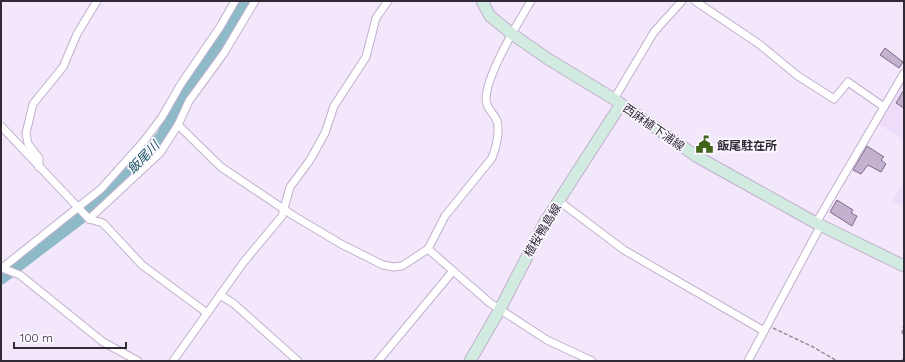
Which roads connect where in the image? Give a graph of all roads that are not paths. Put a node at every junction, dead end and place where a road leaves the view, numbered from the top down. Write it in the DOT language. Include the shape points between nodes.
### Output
graph roads {
  1 [pos="97,1"];
  2 [pos="235,1"];
  3 [pos="255,1"];
  4 [pos="388,1"];
  5 [pos="482,1"];
  6 [pos="531,1"];
  7 [pos="681,1"];
  8 [pos="695,1"];
  9 [pos="512,34"];
  10 [pos="904,73"];
  11 [pos="617,101"];
  12 [pos="884,107"];
  13 [pos="178,125"];
  14 [pos="1,126"];
  15 [pos="39,167"];
  16 [pos="559,201"];
  17 [pos="79,208"];
  18 [pos="285,209"];
  19 [pos="90,219"];
  20 [pos="819,224"];
  21 [pos="428,249"];
  22 [pos="904,266"];
  23 [pos="2,268"];
  24 [pos="453,271"];
  25 [pos="220,295"];
  26 [pos="500,309"];
  27 [pos="207,313"];
  28 [pos="766,328"];
  29 [pos="138,361"];
  30 [pos="173,361"];
  31 [pos="298,361"];
  32 [pos="378,361"];
  33 [pos="470,361"];
  34 [pos="592,361"];
  35 [pos="748,361"];
  1 -- 15 [label="street" via="77,34 63,67 33,104 26,133 28,144 39,158"];
  2 -- 17 [label="street" via="153,129 101,190"];
  3 -- 13 [label="street" via="224,53 188,101"];
  4 -- 18 [label="street" via="376,18 366,57 334,106 325,133 310,160 290,187"];
  5 -- 9 [label="main road, 西麻植下浦線" via="490,16"];
  6 -- 9 [label="street"];
  7 -- 11 [label="street" via="654,32"];
  8 -- 12 [label="street" via="834,99 848,82"];
  9 -- 11 [label="main road, 西麻植下浦線"];
  9 -- 21 [label="street" via="496,66 486,99 487,107 497,121 492,158 445,216"];
  10 -- 12 [label="street"];
  11 -- 16 [label="main road, 植桜鴨島線"];
  11 -- 20 [label="main road, 西麻植下浦線" via="696,156"];
  12 -- 20 [label="street"];
  13 -- 18 [label="street" via="221,167"];
  13 -- 19 [label="street" via="160,153"];
  14 -- 15 [label="street"];
  15 -- 17 [label="street"];
  16 -- 26 [label="main road, 植桜鴨島線" via="536,236"];
  16 -- 28 [label="street" via="624,250"];
  17 -- 19 [label="street"];
  17 -- 23 [label="street"];
  18 -- 21 [label="street" via="341,244 383,265 402,266"];
  18 -- 25 [label="street"];
  19 -- 27 [label="street" via="103,224 142,265"];
  20 -- 22 [label="main road, 西麻植下浦線"];
  20 -- 28 [label="street"];
  21 -- 24 [label="street"];
  23 -- 29 [label="street" via="20,275 103,342"];
  24 -- 26 [label="street" via="483,298"];
  24 -- 32 [label="street"];
  25 -- 27 [label="street"];
  25 -- 31 [label="street" via="233,303"];
  26 -- 33 [label="main road, 植桜鴨島線"];
  26 -- 34 [label="street" via="547,340"];
  27 -- 30 [label="street"];
  28 -- 35 [label="street"];
}
